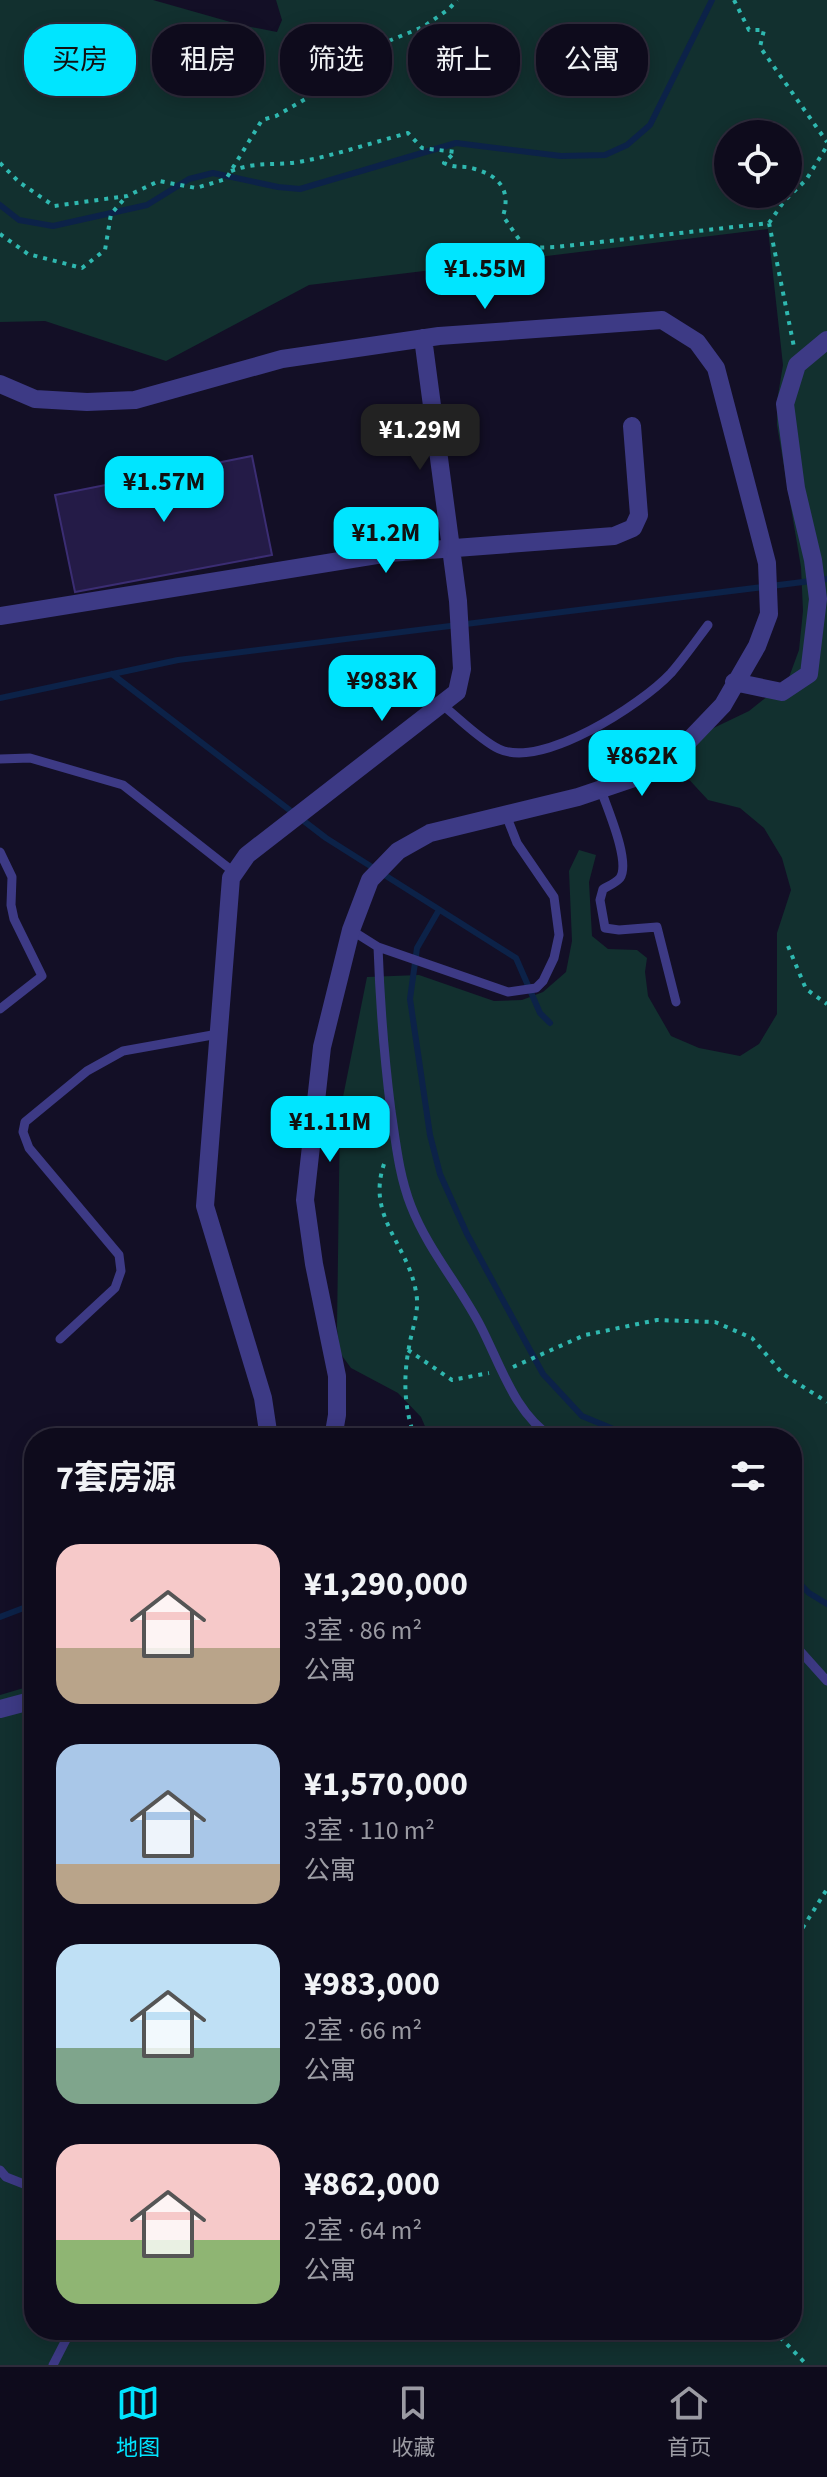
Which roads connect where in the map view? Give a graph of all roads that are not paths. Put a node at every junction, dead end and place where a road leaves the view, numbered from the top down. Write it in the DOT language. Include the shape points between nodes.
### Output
graph roads {
  1 [pos="423,338"];
  2 [pos="827,340"];
  3 [pos="0,384"];
  4 [pos="632,426"];
  5 [pos="451,548"];
  6 [pos="0,616"];
  7 [pos="708,625"];
  8 [pos="734,682"];
  9 [pos="441,704"];
  10 [pos="0,759"];
  11 [pos="601,790"];
  12 [pos="506,815"];
  13 [pos="0,852"];
  14 [pos="235,873"];
  15 [pos="351,930"];
  16 [pos="378,947"];
  17 [pos="676,1002"];
  18 [pos="0,1009"];
  19 [pos="218,1034"];
  20 [pos="60,1339"];
  21 [pos="268,1428"];
  22 [pos="335,1428"];
  23 [pos="538,1428"];
  24 [pos="802,1653"];
  25 [pos="827,1681"];
  26 [pos="24,1703"];
  27 [pos="0,1709"];
  28 [pos="0,2170"];
  29 [pos="24,2184"];
  30 [pos="66,2340"];
  31 [pos="53,2365"];
  1 -- 3 [label="street" via="282,359 135,400 35,399"];
  1 -- 5 [label="street"];
  1 -- 8 [label="street" via="662,320 697,342 716,368 768,568 769,614"];
  2 -- 8 [label="street" via="797,365 785,404 818,599 809,674 782,692"];
  4 -- 5 [label="street" via="639,515 633,528 614,536"];
  5 -- 6 [label="street" via="389,553"];
  5 -- 9 [label="street" via="462,669 457,692"];
  7 -- 9 [label="lane" via="669,675 573,741 522,754 499,749"];
  8 -- 11 [label="street" via="723,705 678,752 649,773"];
  9 -- 14 [label="street" via="247,855"];
  10 -- 14 [label="lane" via="30,758 123,785"];
  11 -- 12 [label="street"];
  11 -- 17 [label="lane" via="624,869 619,880 603,889 605,928 657,927"];
  12 -- 15 [label="street" via="430,833 398,851 372,878"];
  12 -- 16 [label="lane" via="517,843 554,897 559,935 543,981 536,988 508,992"];
  13 -- 18 [label="lane" via="12,877 14,919 42,976"];
  14 -- 19 [label="street"];
  15 -- 16 [label="lane"];
  15 -- 22 [label="street" via="322,1047 305,1200 337,1376"];
  16 -- 23 [label="lane" via="396,1158 412,1206"];
  19 -- 20 [label="lane" via="123,1051 87,1071 25,1122 29,1148 119,1255 115,1288"];
  19 -- 21 [label="street" via="205,1206"];
  24 -- 25 [label="lane"];
  26 -- 27 [label="street"];
  28 -- 29 [label="lane"];
  30 -- 31 [label="lane"];
}
